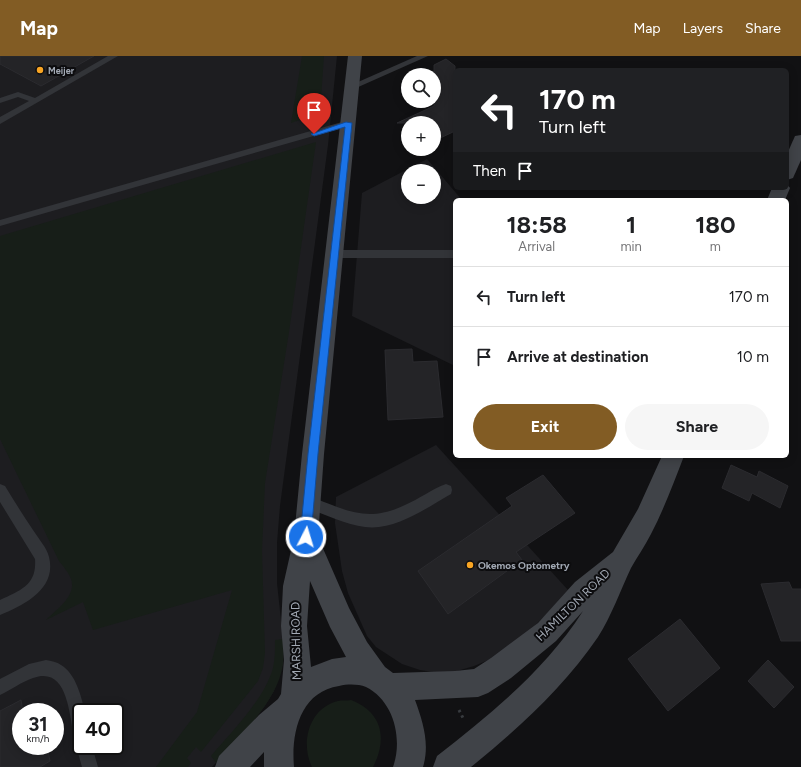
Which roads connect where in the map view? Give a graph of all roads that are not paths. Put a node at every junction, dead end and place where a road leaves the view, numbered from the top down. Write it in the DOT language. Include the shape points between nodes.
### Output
graph roads {
  1 [pos="114,56"];
  2 [pos="355,56"];
  3 [pos="424,56"];
  4 [pos="352,86"];
  5 [pos="0,101"];
  6 [pos="35,101"];
  7 [pos="0,121"];
  8 [pos="349,123"];
  9 [pos="801,140"];
  10 [pos="789,169"];
  11 [pos="0,224"];
  12 [pos="335,254"];
  13 [pos="453,254"];
  14 [pos="672,458"];
  15 [pos="0,490"];
  16 [pos="446,490"];
  17 [pos="308,502"];
  18 [pos="306,537"];
  19 [pos="623,558"];
  20 [pos="0,608"];
  21 [pos="381,682"];
  22 [pos="0,687"];
  23 [pos="74,703"];
  24 [pos="291,704"];
  25 [pos="87,755"];
  26 [pos="90,767"];
  27 [pos="230,767"];
  28 [pos="279,767"];
  29 [pos="408,767"];
  30 [pos="448,767"];
  1 -- 6 [label="lane"];
  2 -- 4 [label="street, MARSH ROAD"];
  3 -- 4 [label="lane"];
  4 -- 8 [label="street, MARSH ROAD"];
  5 -- 6 [label="lane" via="17,94"];
  6 -- 7 [label="lane"];
  8 -- 11 [label="lane"];
  8 -- 12 [label="street, MARSH ROAD"];
  9 -- 10 [label="street"];
  12 -- 13 [label="lane"];
  12 -- 17 [label="street, MARSH ROAD"];
  14 -- 19 [label="street, HAMILTON ROAD" via="642,526"];
  15 -- 20 [label="lane" via="42,557 44,566 39,583 33,590"];
  16 -- 17 [label="lane" via="386,520 372,521 354,517"];
  17 -- 18 [label="street, MARSH ROAD"];
  18 -- 21 [label="street, MARSH ROAD" via="319,573 353,644"];
  18 -- 24 [label="street, MARSH ROAD" via="294,606 298,660"];
  19 -- 21 [label="street, HAMILTON ROAD" via="584,591 547,632 502,668 478,682 455,685"];
  19 -- 30 [label="street, HAMILTON ROAD" via="602,606 570,650 517,709"];
  21 -- 24 [label="street" via="364,672 345,670 327,674 310,683"];
  21 -- 29 [label="street, MARSH ROAD" via="396,694 407,715 412,739"];
  22 -- 23 [label="lane" via="33,670 51,669 65,676 70,684"];
  24 -- 27 [label="street"];
  24 -- 28 [label="street" via="280,729 277,749"];
  25 -- 26 [label="lane"];
}
